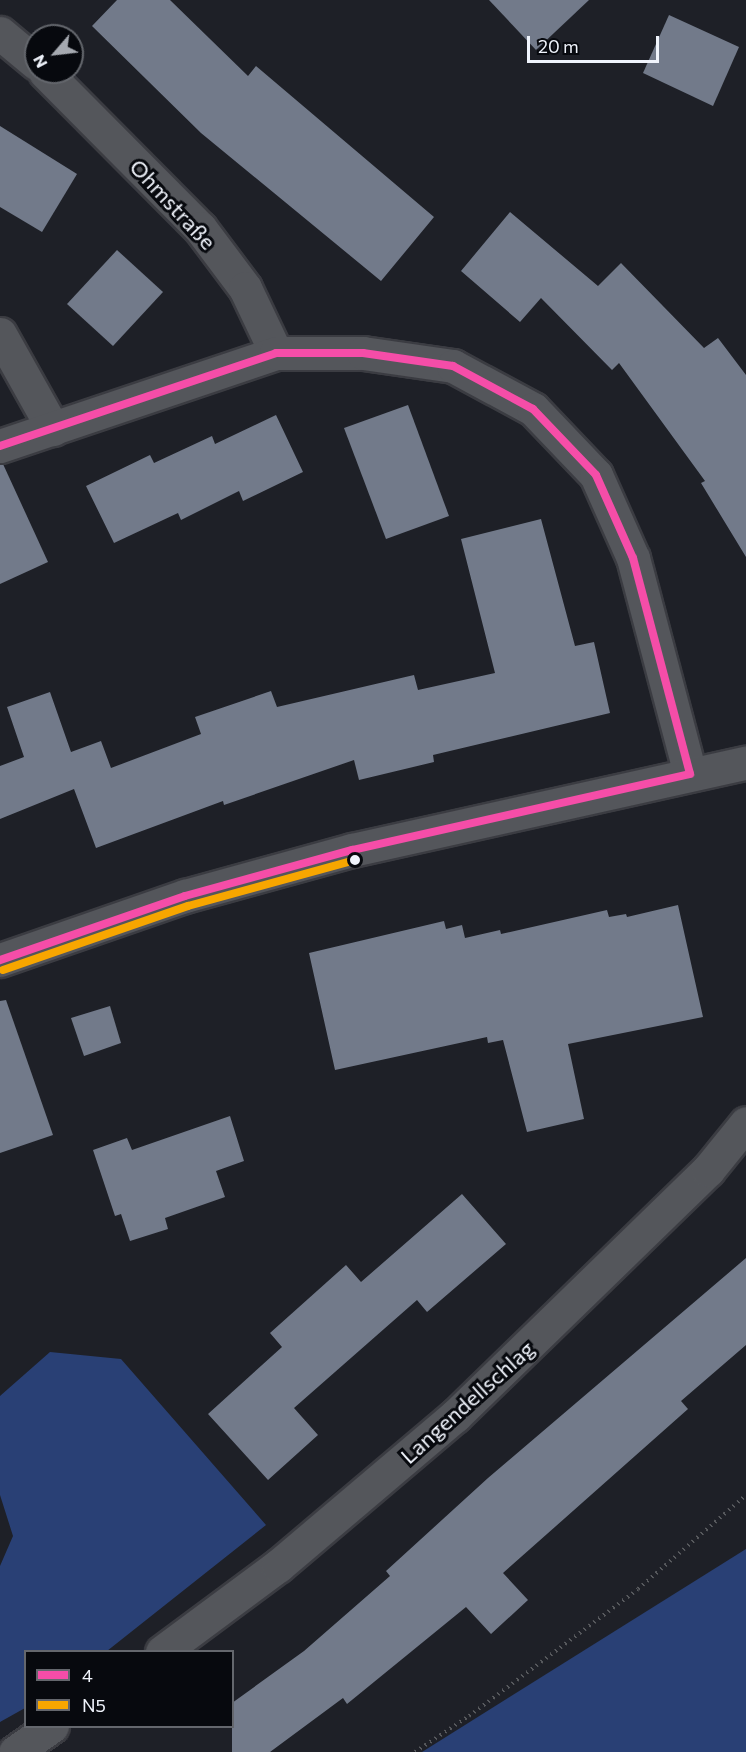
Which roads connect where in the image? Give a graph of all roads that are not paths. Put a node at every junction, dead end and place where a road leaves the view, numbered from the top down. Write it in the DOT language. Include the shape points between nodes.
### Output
graph roads {
  1 [pos="0,33"];
  2 [pos="24,53"];
  3 [pos="57,84"];
  4 [pos="0,334"];
  5 [pos="276,353"];
  6 [pos="53,429"];
  7 [pos="0,446"];
  8 [pos="746,762"];
  9 [pos="690,774"];
  10 [pos="0,960"];
  11 [pos="746,1123"];
  12 [pos="165,1650"];
  13 [pos="49,1728"];
  14 [pos="15,1752"];
  1 -- 2 [label="street"];
  3 -- 5 [label="street, Ohmstraße" via="200,228 245,288"];
  4 -- 6 [label="street"];
  5 -- 6 [label="street"];
  5 -- 9 [label="street" via="363,353 453,366 533,409 596,475 633,558"];
  6 -- 7 [label="street"];
  8 -- 9 [label="street"];
  9 -- 10 [label="street" via="352,850 185,896"];
  11 -- 12 [label="street, Langendellschlag" via="708,1170 455,1416 278,1566"];
  13 -- 14 [label="street"];
}
